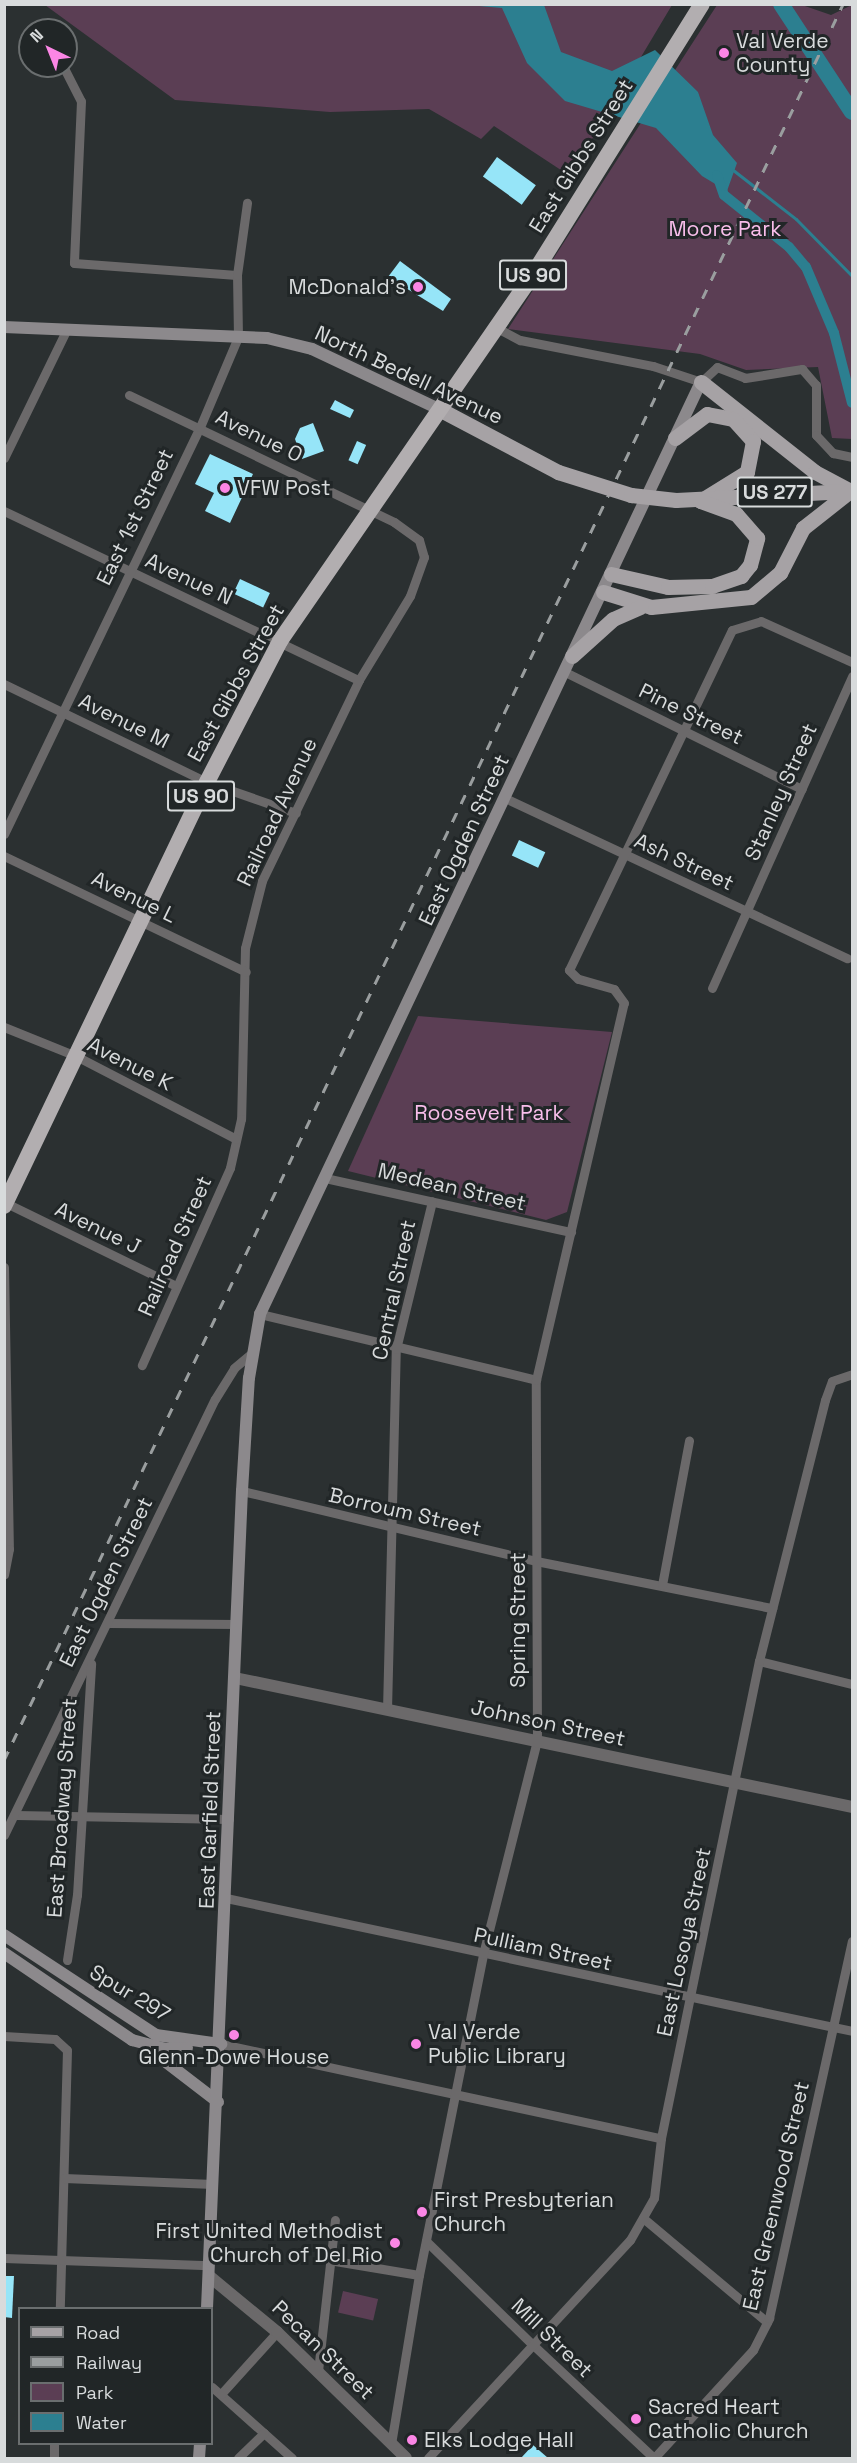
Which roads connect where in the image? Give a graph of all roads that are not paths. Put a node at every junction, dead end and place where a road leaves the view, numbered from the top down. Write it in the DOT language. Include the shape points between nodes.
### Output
graph roads {
  1 [pos="702,4"];
  2 [pos="69,78"];
  3 [pos="247,203"];
  4 [pos="237,275"];
  5 [pos="4,327"];
  6 [pos="497,328"];
  7 [pos="67,329"];
  8 [pos="238,337"];
  9 [pos="701,382"];
  10 [pos="129,395"];
  11 [pos="439,409"];
  12 [pos="200,427"];
  13 [pos="675,438"];
  14 [pos="849,457"];
  15 [pos="4,458"];
  16 [pos="851,491"];
  17 [pos="700,501"];
  18 [pos="4,511"];
  19 [pos="369,511"];
  20 [pos="424,557"];
  21 [pos="129,571"];
  22 [pos="611,574"];
  23 [pos="603,592"];
  24 [pos="640,607"];
  25 [pos="280,641"];
  26 [pos="573,656"];
  27 [pos="852,662"];
  28 [pos="565,672"];
  29 [pos="852,676"];
  30 [pos="359,680"];
  31 [pos="4,684"];
  32 [pos="62,711"];
  33 [pos="682,730"];
  34 [pos="207,782"];
  35 [pos="802,789"];
  36 [pos="505,798"];
  37 [pos="297,813"];
  38 [pos="4,834"];
  39 [pos="624,854"];
  40 [pos="4,856"];
  41 [pos="747,911"];
  42 [pos="142,921"];
  43 [pos="847,958"];
  44 [pos="246,972"];
  45 [pos="712,988"];
  46 [pos="4,1028"];
  47 [pos="76,1056"];
  48 [pos="236,1140"];
  49 [pos="325,1178"];
  50 [pos="432,1201"];
  51 [pos="5,1204"];
  52 [pos="570,1232"];
  53 [pos="4,1267"];
  54 [pos="176,1286"];
  55 [pos="260,1314"];
  56 [pos="396,1349"];
  57 [pos="252,1353"];
  58 [pos="142,1365"];
  59 [pos="852,1374"];
  60 [pos="536,1380"];
  61 [pos="689,1442"];
  62 [pos="242,1491"];
  63 [pos="390,1528"];
  64 [pos="536,1561"];
  65 [pos="4,1575"];
  66 [pos="662,1585"];
  67 [pos="772,1608"];
  68 [pos="109,1623"];
  69 [pos="237,1623"];
  70 [pos="91,1658"];
  71 [pos="759,1660"];
  72 [pos="235,1678"];
  73 [pos="852,1684"];
  74 [pos="387,1710"];
  75 [pos="537,1742"];
  76 [pos="736,1780"];
  77 [pos="852,1807"];
  78 [pos="16,1815"];
  79 [pos="81,1816"];
  80 [pos="229,1818"];
  81 [pos="4,1835"];
  82 [pos="226,1898"];
  83 [pos="4,1935"];
  84 [pos="852,1941"];
  85 [pos="4,1953"];
  86 [pos="483,1954"];
  87 [pos="67,1960"];
  88 [pos="690,2000"];
  89 [pos="834,2027"];
  90 [pos="852,2031"];
  91 [pos="4,2036"];
  92 [pos="132,2040"];
  93 [pos="221,2044"];
  94 [pos="455,2095"];
  95 [pos="218,2103"];
  96 [pos="661,2138"];
  97 [pos="64,2178"];
  98 [pos="213,2184"];
  99 [pos="643,2218"];
  100 [pos="335,2220"];
  101 [pos="426,2241"];
  102 [pos="4,2258"];
  103 [pos="62,2260"];
  104 [pos="329,2260"];
  105 [pos="209,2271"];
  106 [pos="419,2274"];
  107 [pos="60,2307"];
  108 [pos="207,2307"];
  109 [pos="767,2322"];
  110 [pos="277,2332"];
  111 [pos="532,2344"];
  112 [pos="318,2371"];
  113 [pos="213,2388"];
  114 [pos="221,2394"];
  115 [pos="264,2433"];
  116 [pos="391,2444"];
  117 [pos="238,2458"];
  118 [pos="292,2458"];
  119 [pos="406,2458"];
  120 [pos="428,2458"];
  121 [pos="654,2458"];
  1 -- 6 [label="highway, East Gibbs Street / US 90"];
  2 -- 4 [label="street" via="81,101 74,262"];
  3 -- 4 [label="street, East 1st Street"];
  4 -- 8 [label="street, East 1st Street"];
  5 -- 7 [label="main road, North Bedell Avenue"];
  6 -- 9 [label="street" via="520,340 653,366"];
  6 -- 11 [label="highway, East Gibbs Street / US 90"];
  7 -- 8 [label="main road, North Bedell Avenue"];
  7 -- 15 [label="street"];
  8 -- 11 [label="main road, North Bedell Avenue" via="267,338 312,349"];
  8 -- 12 [label="street, East 1st Street"];
  9 -- 13 [label="main road, East Ogden Street"];
  9 -- 14 [label="street" via="717,367 745,378 792,368 808,372 816,385 816,435 826,449"];
  9 -- 16 [label="main road" via="816,472"];
  10 -- 12 [label="street, Avenue O"];
  11 -- 17 [label="main road, North Bedell Avenue / US 277, bridge" via="558,472 631,495"];
  11 -- 19 [label="highway, East Gibbs Street / US 90"];
  12 -- 19 [label="street, Avenue O"];
  12 -- 21 [label="street, East 1st Street"];
  13 -- 17 [label="main road" via="707,414 733,419 753,441 747,472"];
  13 -- 22 [label="main road, East Ogden Street"];
  16 -- 17 [label="main road, US 277" via="770,493"];
  16 -- 24 [label="main road" via="804,528 780,573 763,591 735,602"];
  17 -- 22 [label="main road" via="736,514 757,538 750,565 741,576 712,586 668,587"];
  18 -- 21 [label="street, Avenue N"];
  19 -- 20 [label="street, Avenue O" via="419,540"];
  19 -- 25 [label="highway, East Gibbs Street / US 90"];
  20 -- 30 [label="street, Railroad Avenue" via="410,596"];
  21 -- 25 [label="street, Avenue N"];
  21 -- 32 [label="street, East 1st Street"];
  22 -- 23 [label="main road, East Ogden Street"];
  23 -- 24 [label="main road"];
  23 -- 26 [label="main road, East Ogden Street"];
  24 -- 26 [label="main road" via="613,619"];
  25 -- 30 [label="street, Avenue N"];
  25 -- 34 [label="highway, East Gibbs Street / US 90"];
  26 -- 28 [label="main road, East Ogden Street"];
  27 -- 33 [label="street" via="761,621 732,630"];
  28 -- 33 [label="street, Pine Street"];
  28 -- 36 [label="main road, East Ogden Street"];
  29 -- 35 [label="street, Stanley Street"];
  30 -- 37 [label="street, Railroad Avenue"];
  31 -- 32 [label="street, Avenue M"];
  32 -- 34 [label="street, Avenue M"];
  32 -- 38 [label="street, East 1st Street"];
  33 -- 35 [label="street, Pine Street"];
  33 -- 39 [label="street"];
  34 -- 37 [label="street, Avenue M"];
  34 -- 42 [label="highway, East Gibbs Street / US 90"];
  35 -- 41 [label="street, Stanley Street"];
  36 -- 39 [label="street, Ash Street"];
  36 -- 49 [label="main road, East Ogden Street"];
  37 -- 44 [label="street, Railroad Avenue" via="261,881 249,926"];
  39 -- 41 [label="street, Ash Street"];
  39 -- 52 [label="street, Spring Street" via="569,970 578,979 614,989 624,1003"];
  40 -- 42 [label="street, Avenue L"];
  41 -- 43 [label="street, Ash Street"];
  41 -- 45 [label="street, Stanley Street"];
  42 -- 44 [label="street, Avenue L"];
  42 -- 47 [label="highway, East Gibbs Street / US 90"];
  44 -- 48 [label="street, Railroad Avenue" via="242,1119"];
  46 -- 47 [label="street, Avenue K"];
  47 -- 48 [label="street, Avenue K"];
  47 -- 51 [label="highway, East Gibbs Street / US 90"];
  48 -- 54 [label="street, Railroad Street" via="230,1168"];
  49 -- 50 [label="street, Medean Street"];
  49 -- 55 [label="main road, East Ogden Street"];
  50 -- 52 [label="street, Medean Street"];
  50 -- 56 [label="street, Central Street"];
  51 -- 54 [label="street, Avenue J"];
  52 -- 60 [label="street, Spring Street"];
  53 -- 65 [label="street" via="9,1549"];
  54 -- 58 [label="street, Railroad Street"];
  55 -- 56 [label="street"];
  55 -- 57 [label="main road, East Garfield Street"];
  56 -- 60 [label="street"];
  56 -- 63 [label="street, Central Street"];
  57 -- 62 [label="main road, East Garfield Street"];
  57 -- 68 [label="street, East Ogden Street" via="234,1368 215,1399"];
  59 -- 67 [label="street, East Losoya Street" via="832,1381 825,1400"];
  60 -- 64 [label="street, Spring Street"];
  61 -- 66 [label="street"];
  62 -- 63 [label="street, Borroum Street"];
  62 -- 69 [label="main road, East Garfield Street"];
  63 -- 64 [label="street, Borroum Street"];
  63 -- 74 [label="street, Central Street"];
  64 -- 66 [label="street, Borroum Street"];
  64 -- 75 [label="street, Spring Street"];
  66 -- 67 [label="street, Borroum Street"];
  67 -- 71 [label="street, East Losoya Street"];
  68 -- 69 [label="street"];
  68 -- 70 [label="street, East Ogden Street"];
  69 -- 72 [label="main road, East Garfield Street"];
  70 -- 78 [label="street, East Ogden Street"];
  70 -- 79 [label="street, East Broadway Street"];
  71 -- 73 [label="street"];
  71 -- 76 [label="street, East Losoya Street"];
  72 -- 74 [label="street, Johnson Street"];
  72 -- 80 [label="main road, East Garfield Street"];
  74 -- 75 [label="street, Johnson Street"];
  75 -- 76 [label="street, Johnson Street"];
  75 -- 86 [label="street, Spring Street"];
  76 -- 77 [label="street, Johnson Street"];
  76 -- 88 [label="street, East Losoya Street"];
  78 -- 79 [label="street"];
  78 -- 81 [label="street, East Ogden Street"];
  79 -- 80 [label="street"];
  79 -- 87 [label="street, East Broadway Street"];
  80 -- 82 [label="main road, East Garfield Street"];
  82 -- 86 [label="street, Pulliam Street"];
  82 -- 93 [label="main road, East Garfield Street"];
  83 -- 93 [label="main road, Spur 297" via="156,2035"];
  84 -- 89 [label="street, East Greenwood Street"];
  85 -- 92 [label="main road, Spur 297"];
  86 -- 88 [label="street, Pulliam Street"];
  86 -- 94 [label="street, Spring Street"];
  88 -- 89 [label="street, Pulliam Street"];
  88 -- 96 [label="street, East Losoya Street"];
  89 -- 90 [label="street, Pulliam Street"];
  89 -- 109 [label="street, East Greenwood Street"];
  91 -- 97 [label="street" via="64,2042 69,2060"];
  92 -- 93 [label="main road, Spur 297" via="166,2049"];
  92 -- 95 [label="main road" via="162,2057"];
  93 -- 94 [label="street"];
  93 -- 95 [label="main road, East Garfield Street"];
  94 -- 96 [label="street"];
  94 -- 101 [label="street, Spring Street"];
  95 -- 98 [label="main road, East Garfield Street"];
  96 -- 99 [label="street, East Losoya Street" via="654,2198"];
  97 -- 98 [label="street"];
  97 -- 103 [label="street"];
  98 -- 105 [label="main road, East Garfield Street"];
  99 -- 109 [label="street"];
  99 -- 111 [label="street, East Losoya Street" via="630,2240"];
  100 -- 104 [label="street"];
  101 -- 106 [label="street, Spring Street"];
  101 -- 111 [label="street, Mill Street"];
  102 -- 103 [label="street"];
  103 -- 105 [label="street"];
  103 -- 107 [label="street"];
  104 -- 106 [label="street"];
  104 -- 112 [label="street"];
  105 -- 108 [label="main road, East Garfield Street"];
  105 -- 110 [label="street, Pecan Street"];
  106 -- 116 [label="street, Spring Street"];
  109 -- 121 [label="street, East Greenwood Street" via="753,2350"];
  110 -- 112 [label="street, Pecan Street"];
  110 -- 114 [label="street"];
  111 -- 120 [label="street, East Losoya Street"];
  111 -- 121 [label="street, Mill Street"];
  112 -- 116 [label="street, Pecan Street"];
  113 -- 114 [label="street"];
  114 -- 115 [label="street"];
  115 -- 117 [label="street"];
  115 -- 118 [label="street"];
  116 -- 119 [label="street, Pecan Street"];
}
